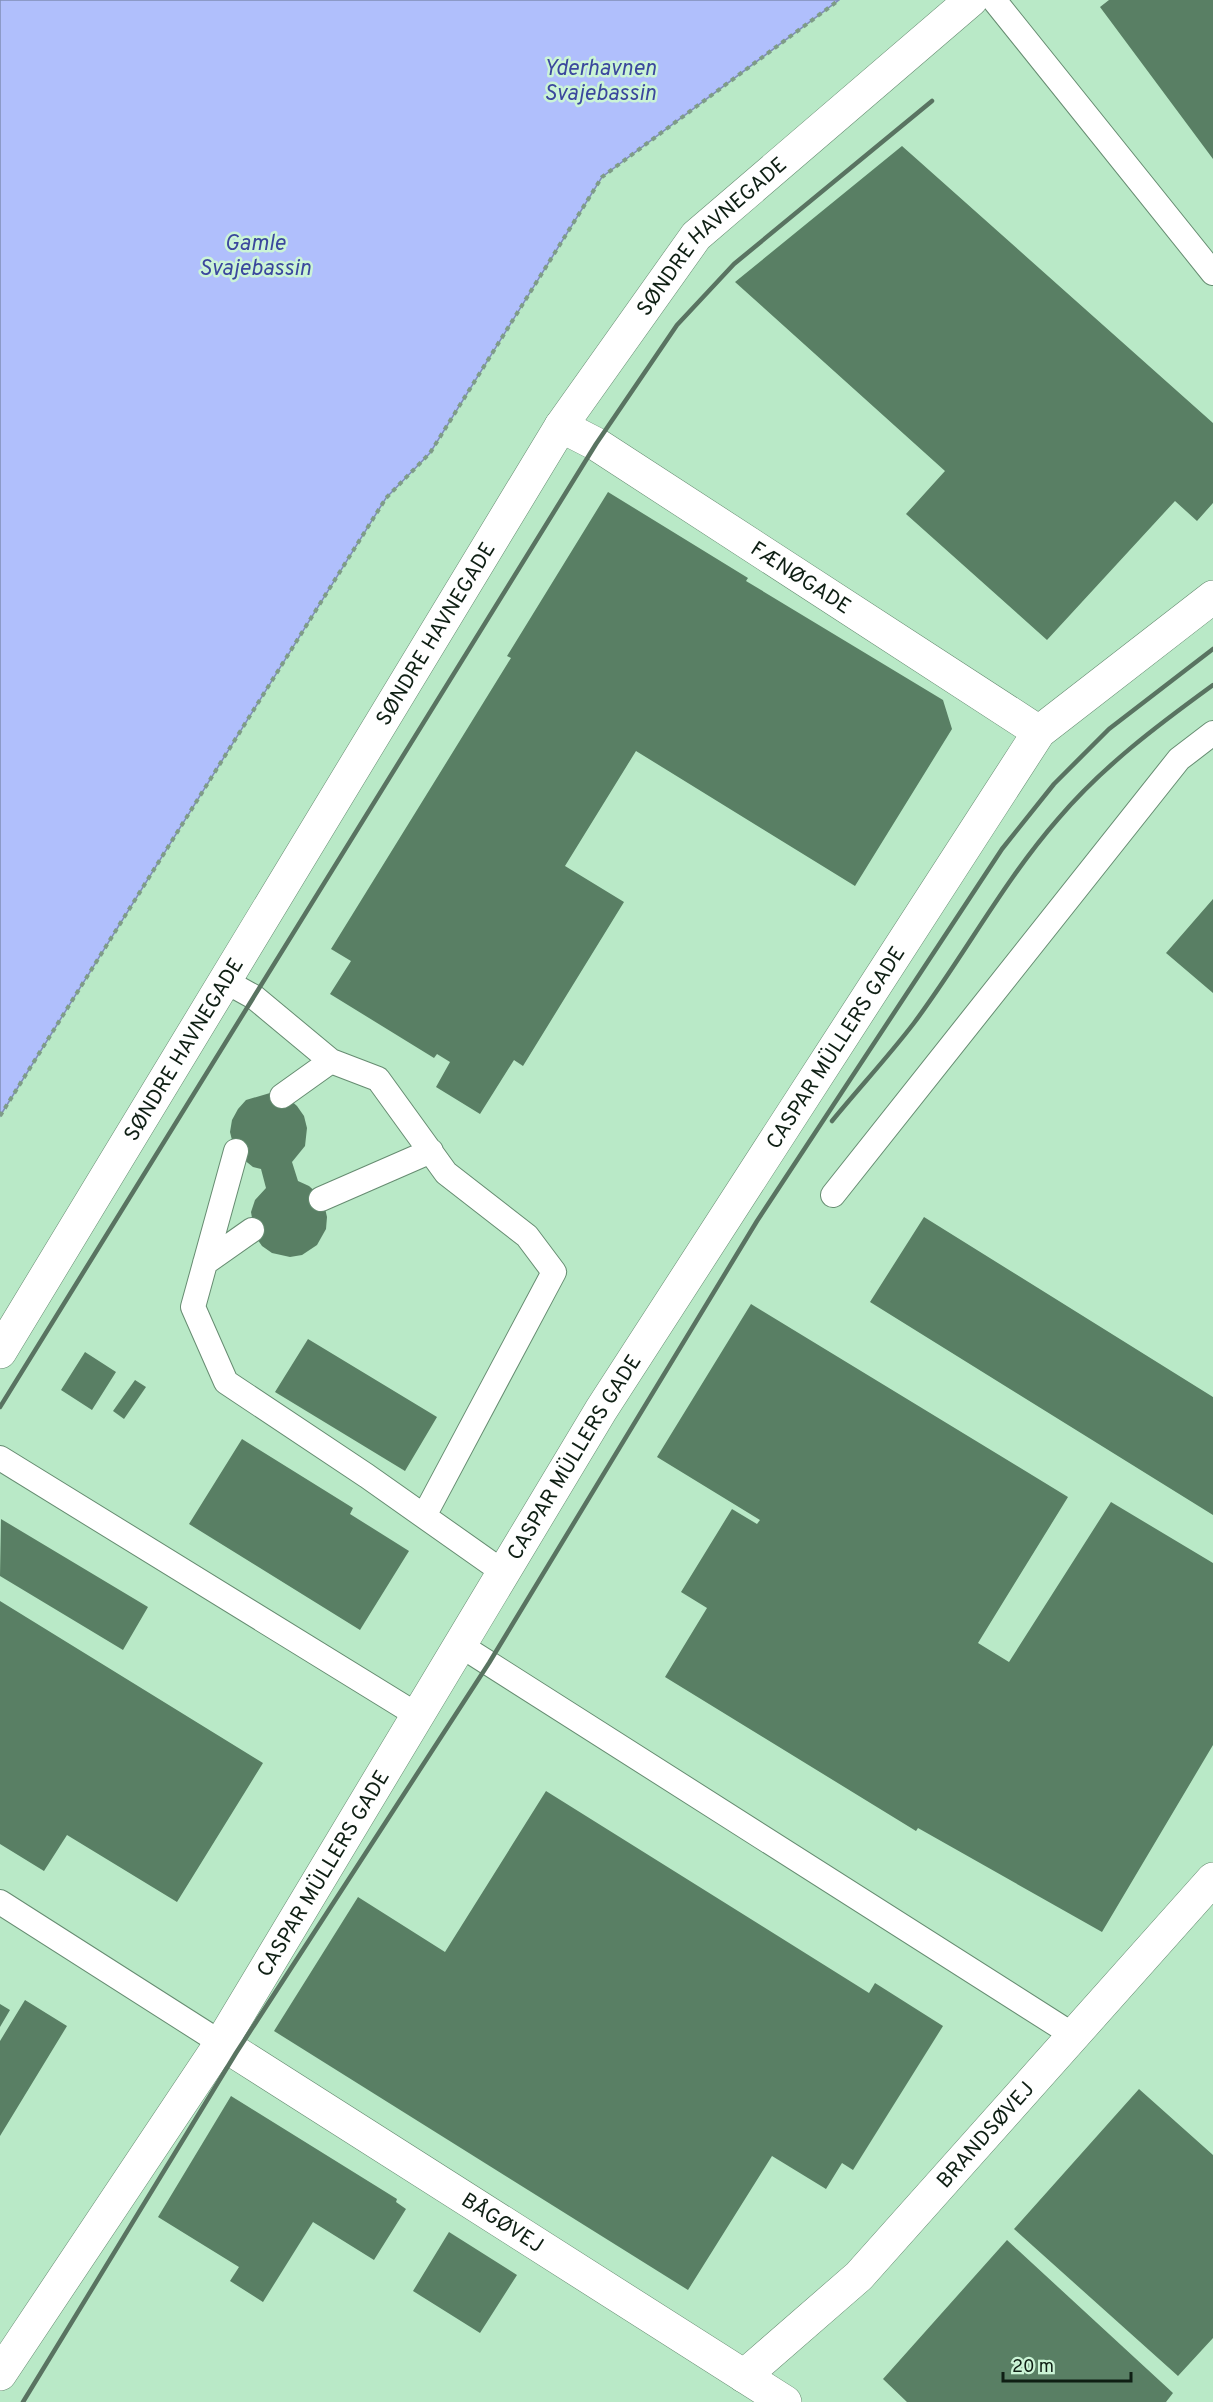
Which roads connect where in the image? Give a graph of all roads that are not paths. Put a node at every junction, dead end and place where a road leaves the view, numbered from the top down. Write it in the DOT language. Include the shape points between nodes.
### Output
graph roads {
  1 [pos="971,0"];
  2 [pos="994,0"];
  3 [pos="1213,273"];
  4 [pos="561,426"];
  5 [pos="1213,597"];
  6 [pos="1039,732"];
  7 [pos="1213,733"];
  8 [pos="225,981"];
  9 [pos="331,1061"];
  10 [pos="282,1096"];
  11 [pos="236,1151"];
  12 [pos="431,1151"];
  13 [pos="833,1195"];
  14 [pos="321,1199"];
  15 [pos="252,1230"];
  16 [pos="205,1263"];
  17 [pos="0,1352"];
  18 [pos="0,1458"];
  19 [pos="424,1516"];
  20 [pos="503,1572"];
  21 [pos="460,1645"];
  22 [pos="417,1715"];
  23 [pos="1213,1879"];
  24 [pos="0,1902"];
  25 [pos="1073,2035"];
  26 [pos="221,2043"];
  27 [pos="0,2374"];
  28 [pos="744,2376"];
  29 [pos="785,2402"];
  1 -- 4 [label="street, SØNDRE HAVNEGADE" via="696,236"];
  2 -- 3 [label="lane"];
  4 -- 6 [label="street, FÆNØGADE" via="596,444"];
  4 -- 8 [label="street, SØNDRE HAVNEGADE"];
  5 -- 6 [label="street, CASPAR MÜLLERS GADE"];
  6 -- 20 [label="street, CASPAR MÜLLERS GADE" via="601,1410"];
  7 -- 13 [label="lane" via="1179,759"];
  8 -- 9 [label="lane" via="254,997"];
  8 -- 17 [label="street, SØNDRE HAVNEGADE"];
  9 -- 10 [label="lane"];
  9 -- 12 [label="lane" via="378,1079"];
  11 -- 16 [label="lane"];
  12 -- 14 [label="lane"];
  12 -- 19 [label="lane" via="446,1173 527,1236 554,1272"];
  15 -- 16 [label="lane"];
  16 -- 19 [label="lane" via="193,1307 226,1382"];
  18 -- 22 [label="lane"];
  19 -- 20 [label="lane"];
  20 -- 21 [label="street, CASPAR MÜLLERS GADE"];
  21 -- 22 [label="street, CASPAR MÜLLERS GADE"];
  21 -- 25 [label="lane"];
  22 -- 26 [label="street, CASPAR MÜLLERS GADE"];
  23 -- 25 [label="street, BRANDSØVEJ"];
  24 -- 26 [label="lane"];
  25 -- 28 [label="street, BRANDSØVEJ" via="859,2276"];
  26 -- 27 [label="street, CASPAR MÜLLERS GADE"];
  26 -- 28 [label="street, BÅGØVEJ"];
  28 -- 29 [label="street, BÅGØVEJ"];
}
